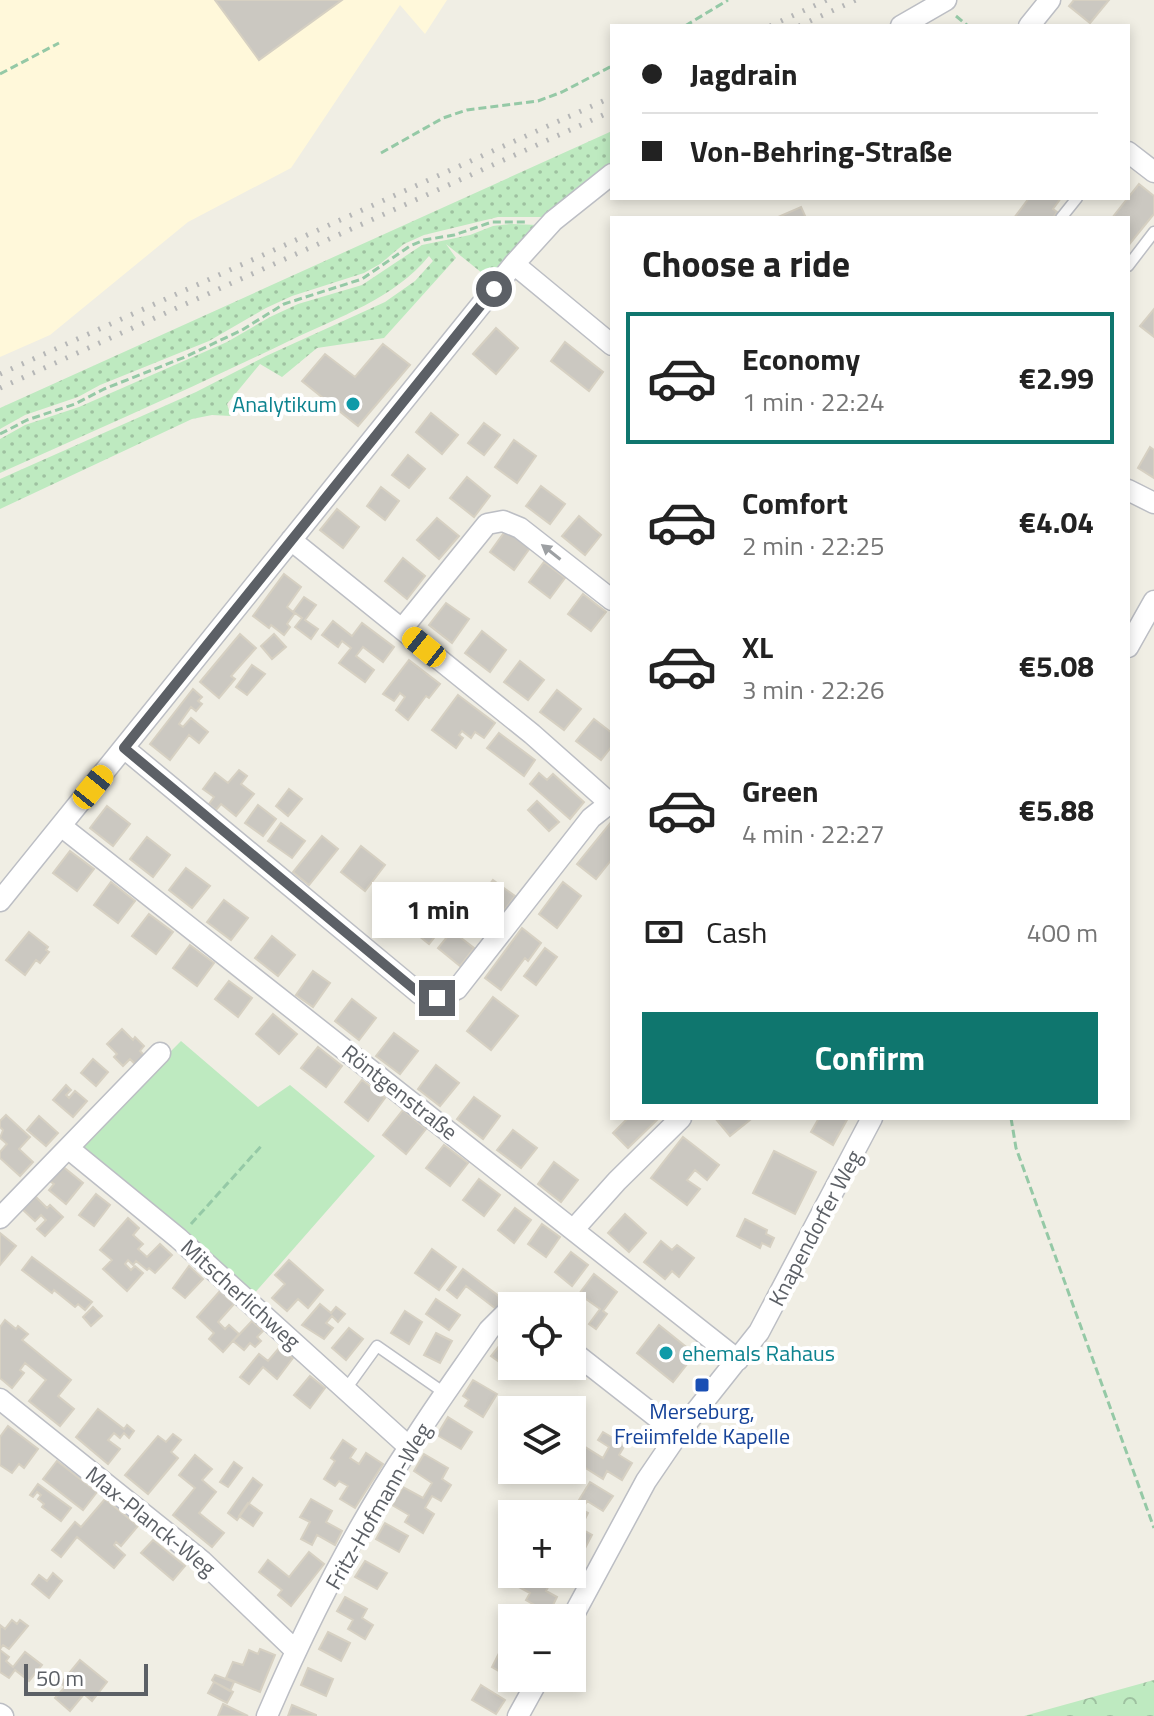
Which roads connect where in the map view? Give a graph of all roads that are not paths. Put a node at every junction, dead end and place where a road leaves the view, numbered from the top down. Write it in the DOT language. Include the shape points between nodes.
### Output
graph roads {
  1 [pos="946,0"];
  2 [pos="1050,0"];
  3 [pos="904,24"];
  4 [pos="1031,24"];
  5 [pos="1130,154"];
  6 [pos="1154,172"];
  7 [pos="610,176"];
  8 [pos="1075,200"];
  9 [pos="1063,216"];
  10 [pos="1154,232"];
  11 [pos="1130,263"];
  12 [pos="514,264"];
  13 [pos="610,341"];
  14 [pos="1130,491"];
  15 [pos="1154,503"];
  16 [pos="291,540"];
  17 [pos="610,598"];
  18 [pos="1154,601"];
  19 [pos="402,629"];
  20 [pos="1130,643"];
  21 [pos="124,748"];
  22 [pos="610,803"];
  23 [pos="610,805"];
  24 [pos="61,826"];
  25 [pos="0,901"];
  26 [pos="160,1053"];
  27 [pos="679,1120"];
  28 [pos="871,1120"];
  29 [pos="68,1148"];
  30 [pos="0,1218"];
  31 [pos="574,1229"];
  32 [pos="498,1321"];
  33 [pos="738,1360"];
  34 [pos="586,1362"];
  35 [pos="346,1389"];
  36 [pos="446,1394"];
  37 [pos="0,1399"];
  38 [pos="678,1434"];
  39 [pos="409,1447"];
  40 [pos="580,1604"];
  41 [pos="295,1650"];
  42 [pos="531,1692"];
  43 [pos="267,1716"];
  44 [pos="518,1716"];
  1 -- 3 [label="street"];
  2 -- 4 [label="street"];
  5 -- 6 [label="street"];
  7 -- 12 [label="street" via="553,221"];
  8 -- 9 [label="lane"];
  10 -- 11 [label="lane"];
  12 -- 13 [label="street"];
  12 -- 16 [label="street"];
  14 -- 15 [label="street"];
  16 -- 19 [label="street"];
  16 -- 21 [label="street"];
  17 -- 19 [label="street, one-way" via="520,528 503,521 487,524"];
  18 -- 20 [label="street"];
  19 -- 22 [label="street"];
  21 -- 23 [label="street" via="420,994 437,998 457,989 591,818"];
  21 -- 24 [label="street"];
  24 -- 25 [label="street"];
  24 -- 31 [label="street, Röntgenstraße"];
  26 -- 29 [label="street"];
  27 -- 31 [label="street"];
  28 -- 33 [label="street, Knapendorfer Weg" via="787,1283"];
  29 -- 30 [label="street"];
  29 -- 35 [label="street, Mitscherlichweg" via="178,1238"];
  31 -- 33 [label="street, Röntgenstraße"];
  32 -- 36 [label="street, Fritz-Hofmann-Weg"];
  33 -- 38 [label="street, Knapendorfer Weg"];
  34 -- 38 [label="street"];
  35 -- 36 [label="lane" via="377,1346"];
  35 -- 39 [label="street, Mitscherlichweg"];
  36 -- 39 [label="street, Fritz-Hofmann-Weg"];
  37 -- 41 [label="street, Max-Planck-Weg" via="202,1561"];
  38 -- 40 [label="street, Knapendorfer Weg" via="646,1481"];
  39 -- 41 [label="street, Fritz-Hofmann-Weg"];
  41 -- 43 [label="street, Fritz-Hofmann-Weg"];
  42 -- 44 [label="street"];
}
